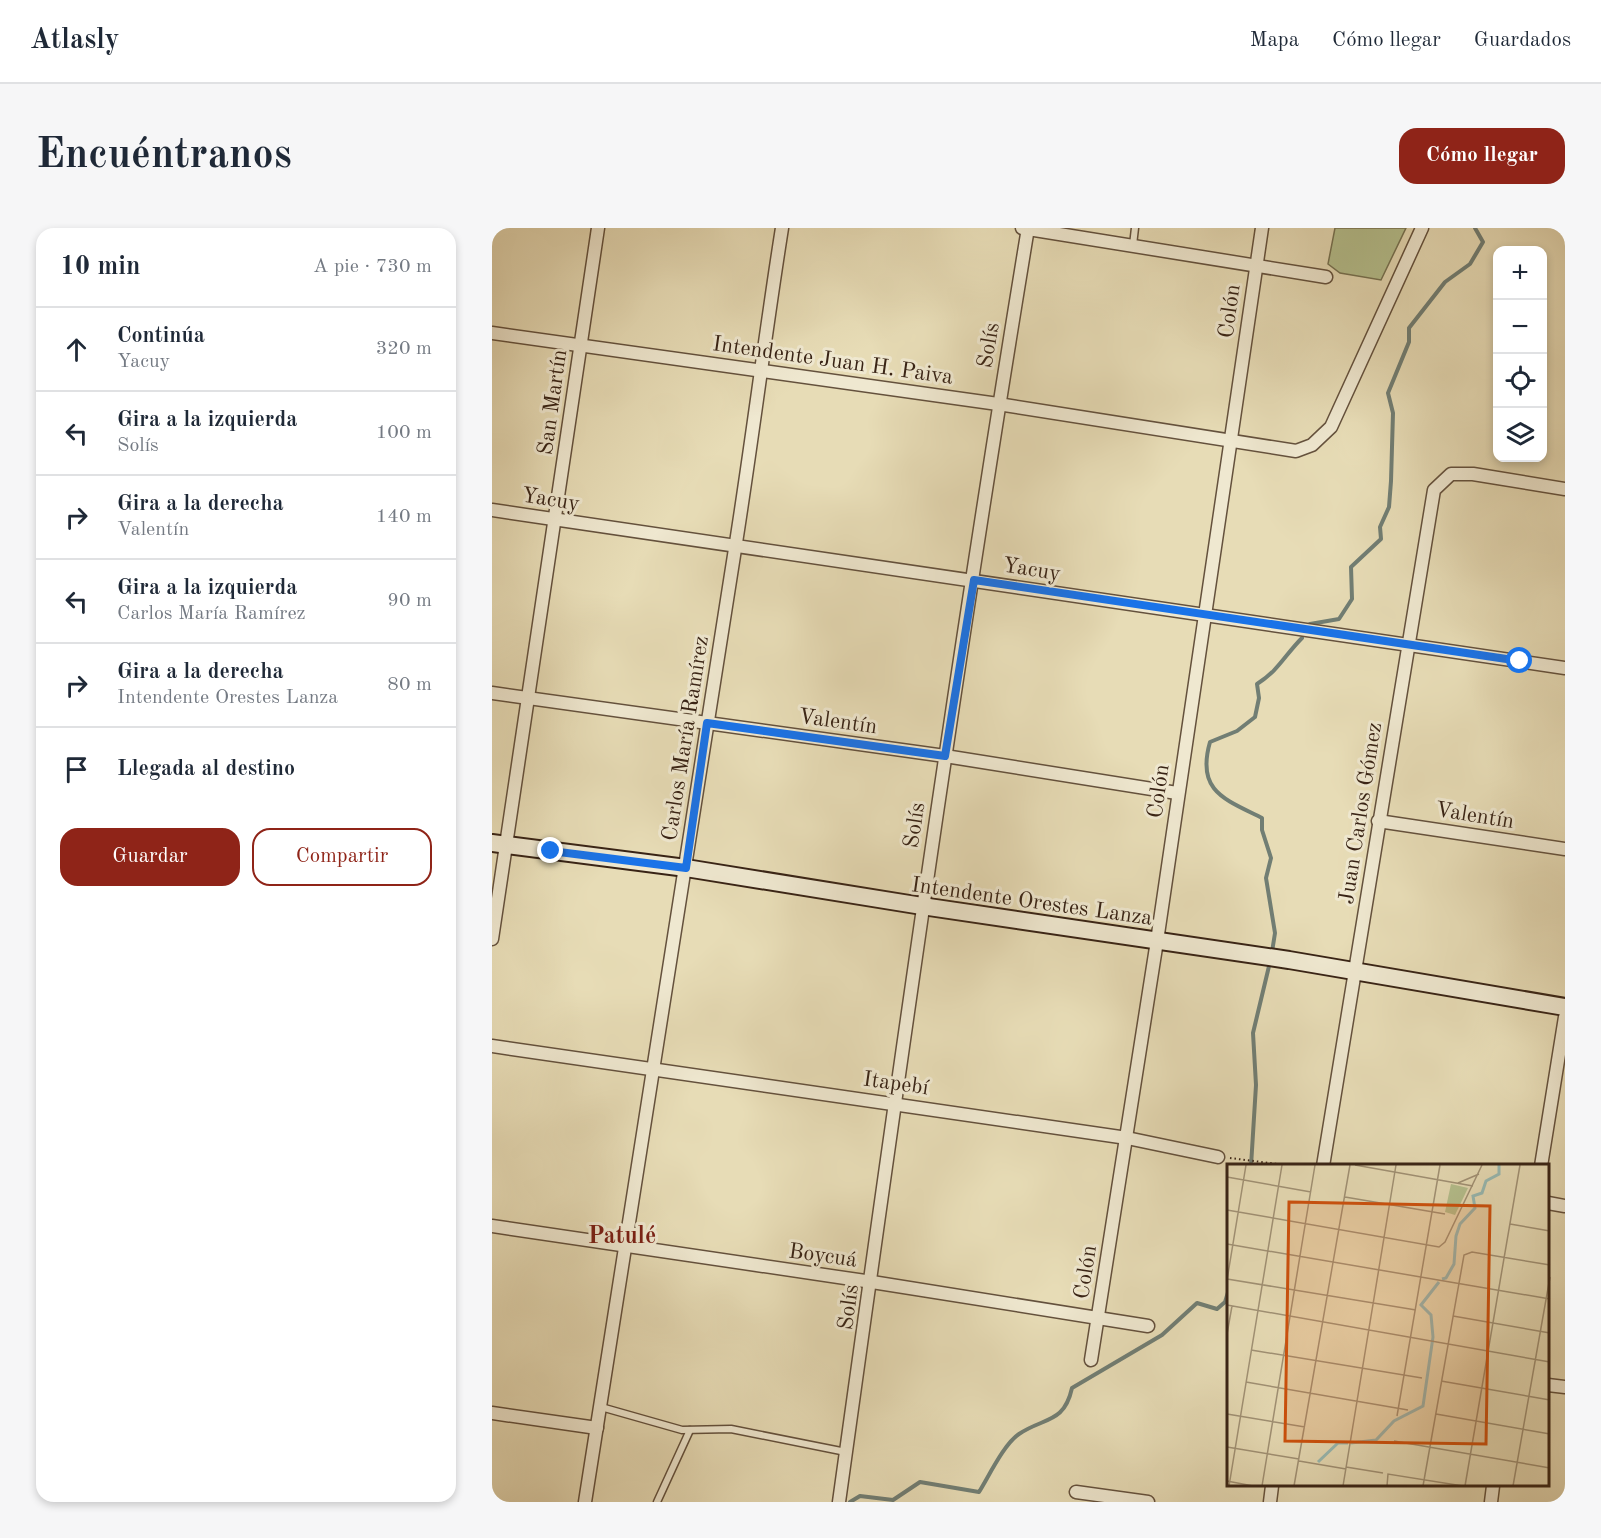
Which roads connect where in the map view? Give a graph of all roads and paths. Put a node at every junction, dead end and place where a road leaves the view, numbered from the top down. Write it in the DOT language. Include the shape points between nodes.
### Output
graph roads {
  1 [pos="598,228"];
  2 [pos="782,228"];
  3 [pos="1026,228"];
  4 [pos="1136,228"];
  5 [pos="1262,228"];
  6 [pos="1422,228"];
  7 [pos="1132,246"];
  8 [pos="1256,266"];
  9 [pos="1326,277"];
  10 [pos="492,333"];
  11 [pos="580,346"];
  12 [pos="760,370"];
  13 [pos="998,404"];
  14 [pos="1230,443"];
  15 [pos="1565,489"];
  16 [pos="492,510"];
  17 [pos="555,520"];
  18 [pos="736,546"];
  19 [pos="974,580"];
  20 [pos="1204,616"];
  21 [pos="1407,644"];
  22 [pos="1565,668"];
  23 [pos="492,693"];
  24 [pos="528,698"];
  25 [pos="707,723"];
  26 [pos="945,756"];
  27 [pos="1178,793"];
  28 [pos="1378,821"];
  29 [pos="499,844"];
  30 [pos="1565,849"];
  31 [pos="686,868"];
  32 [pos="922,906"];
  33 [pos="492,939"];
  34 [pos="1157,940"];
  35 [pos="1356,971"];
  36 [pos="1565,1007"];
  37 [pos="1565,1017"];
  38 [pos="492,1046"];
  39 [pos="652,1068"];
  40 [pos="895,1103"];
  41 [pos="1126,1138"];
  42 [pos="1218,1157"];
  43 [pos="1276,1164"];
  44 [pos="1323,1164"];
  45 [pos="1541,1164"];
  46 [pos="1550,1203"];
  47 [pos="1565,1206"];
  48 [pos="492,1226"];
  49 [pos="627,1246"];
  50 [pos="872,1282"];
  51 [pos="1098,1318"];
  52 [pos="1148,1326"];
  53 [pos="1091,1360"];
  54 [pos="1550,1385"];
  55 [pos="1565,1387"];
  56 [pos="600,1407"];
  57 [pos="492,1413"];
  58 [pos="597,1428"];
  59 [pos="690,1430"];
  60 [pos="846,1452"];
  61 [pos="1272,1487"];
  62 [pos="1493,1487"];
  63 [pos="1076,1492"];
  64 [pos="585,1502"];
  65 [pos="657,1502"];
  66 [pos="839,1502"];
  67 [pos="1148,1502"];
  68 [pos="1270,1502"];
  69 [pos="1491,1502"];
  1 -- 11 [label="street, San Martín"];
  2 -- 12 [label="street, Carlos María Ramírez"];
  3 -- 7 [label="street"];
  3 -- 13 [label="street, Solís"];
  4 -- 7 [label="lane"];
  5 -- 8 [label="street, Colón"];
  6 -- 14 [label="street, Intendente Juan H. Paiva" via="1331,427 1312,445 1296,451"];
  7 -- 8 [label="street"];
  8 -- 9 [label="street"];
  8 -- 14 [label="street, Colón"];
  10 -- 11 [label="street, Intendente Juan H. Paiva"];
  11 -- 12 [label="street, Intendente Juan H. Paiva"];
  11 -- 17 [label="street, San Martín"];
  12 -- 13 [label="street, Intendente Juan H. Paiva"];
  12 -- 18 [label="street, Carlos María Ramírez"];
  13 -- 14 [label="street, Intendente Juan H. Paiva"];
  13 -- 19 [label="street, Solís"];
  14 -- 20 [label="street, Colón"];
  15 -- 21 [label="street, Juan Carlos Gómez" via="1451,474 1434,490"];
  16 -- 17 [label="street, Yacuy"];
  17 -- 18 [label="street, Yacuy"];
  17 -- 24 [label="street, San Martín"];
  18 -- 19 [label="street, Yacuy"];
  18 -- 25 [label="street, Carlos María Ramírez"];
  19 -- 20 [label="street, Yacuy"];
  19 -- 26 [label="street, Solís"];
  20 -- 21 [label="street, Yacuy"];
  20 -- 27 [label="street, Colón"];
  21 -- 22 [label="street, Yacuy"];
  21 -- 28 [label="street, Juan Carlos Gómez"];
  23 -- 24 [label="street, Valentín"];
  24 -- 25 [label="street, Valentín"];
  24 -- 29 [label="street, San Martín"];
  25 -- 26 [label="street, Valentín"];
  25 -- 31 [label="street, Carlos María Ramírez"];
  26 -- 27 [label="street, Valentín"];
  26 -- 32 [label="street, Solís"];
  27 -- 34 [label="street, Colón"];
  28 -- 30 [label="street, Valentín"];
  28 -- 35 [label="street, Juan Carlos Gómez"];
  29 -- 31 [label="street, Intendente Orestes Lanza"];
  29 -- 33 [label="street, San Martín"];
  31 -- 32 [label="street, Intendente Orestes Lanza"];
  31 -- 39 [label="street, Carlos María Ramírez"];
  32 -- 34 [label="street, Intendente Orestes Lanza"];
  32 -- 40 [label="street, Solís"];
  34 -- 35 [label="street, Intendente Orestes Lanza"];
  34 -- 41 [label="street, Colón"];
  35 -- 36 [label="street, Intendente Orestes Lanza"];
  35 -- 44 [label="street, Juan Carlos Gómez"];
  37 -- 45 [label="street"];
  38 -- 39 [label="street, Itapebí"];
  39 -- 40 [label="street, Itapebí"];
  39 -- 49 [label="street, Carlos María Ramírez"];
  40 -- 41 [label="street, Itapebí"];
  40 -- 50 [label="street, Solís"];
  41 -- 42 [label="street, Itapebí"];
  41 -- 51 [label="street, Colón"];
  42 -- 43 [label="path"];
  46 -- 47 [label="street"];
  48 -- 49 [label="street, Boycuá"];
  49 -- 50 [label="street, Boycuá"];
  49 -- 56 [label="street, Carlos María Ramírez"];
  50 -- 51 [label="street, Boycuá"];
  50 -- 60 [label="street, Solís"];
  51 -- 52 [label="street, Boycuá"];
  51 -- 53 [label="street, Colón"];
  54 -- 55 [label="street"];
  56 -- 58 [label="street, Carlos María Ramírez"];
  56 -- 59 [label="lane"];
  57 -- 58 [label="street"];
  58 -- 64 [label="street, Carlos María Ramírez"];
  59 -- 60 [label="lane" via="731,1430"];
  59 -- 65 [label="lane"];
  60 -- 66 [label="street, Solís"];
  61 -- 68 [label="street"];
  62 -- 69 [label="street"];
  63 -- 67 [label="street"];
}
